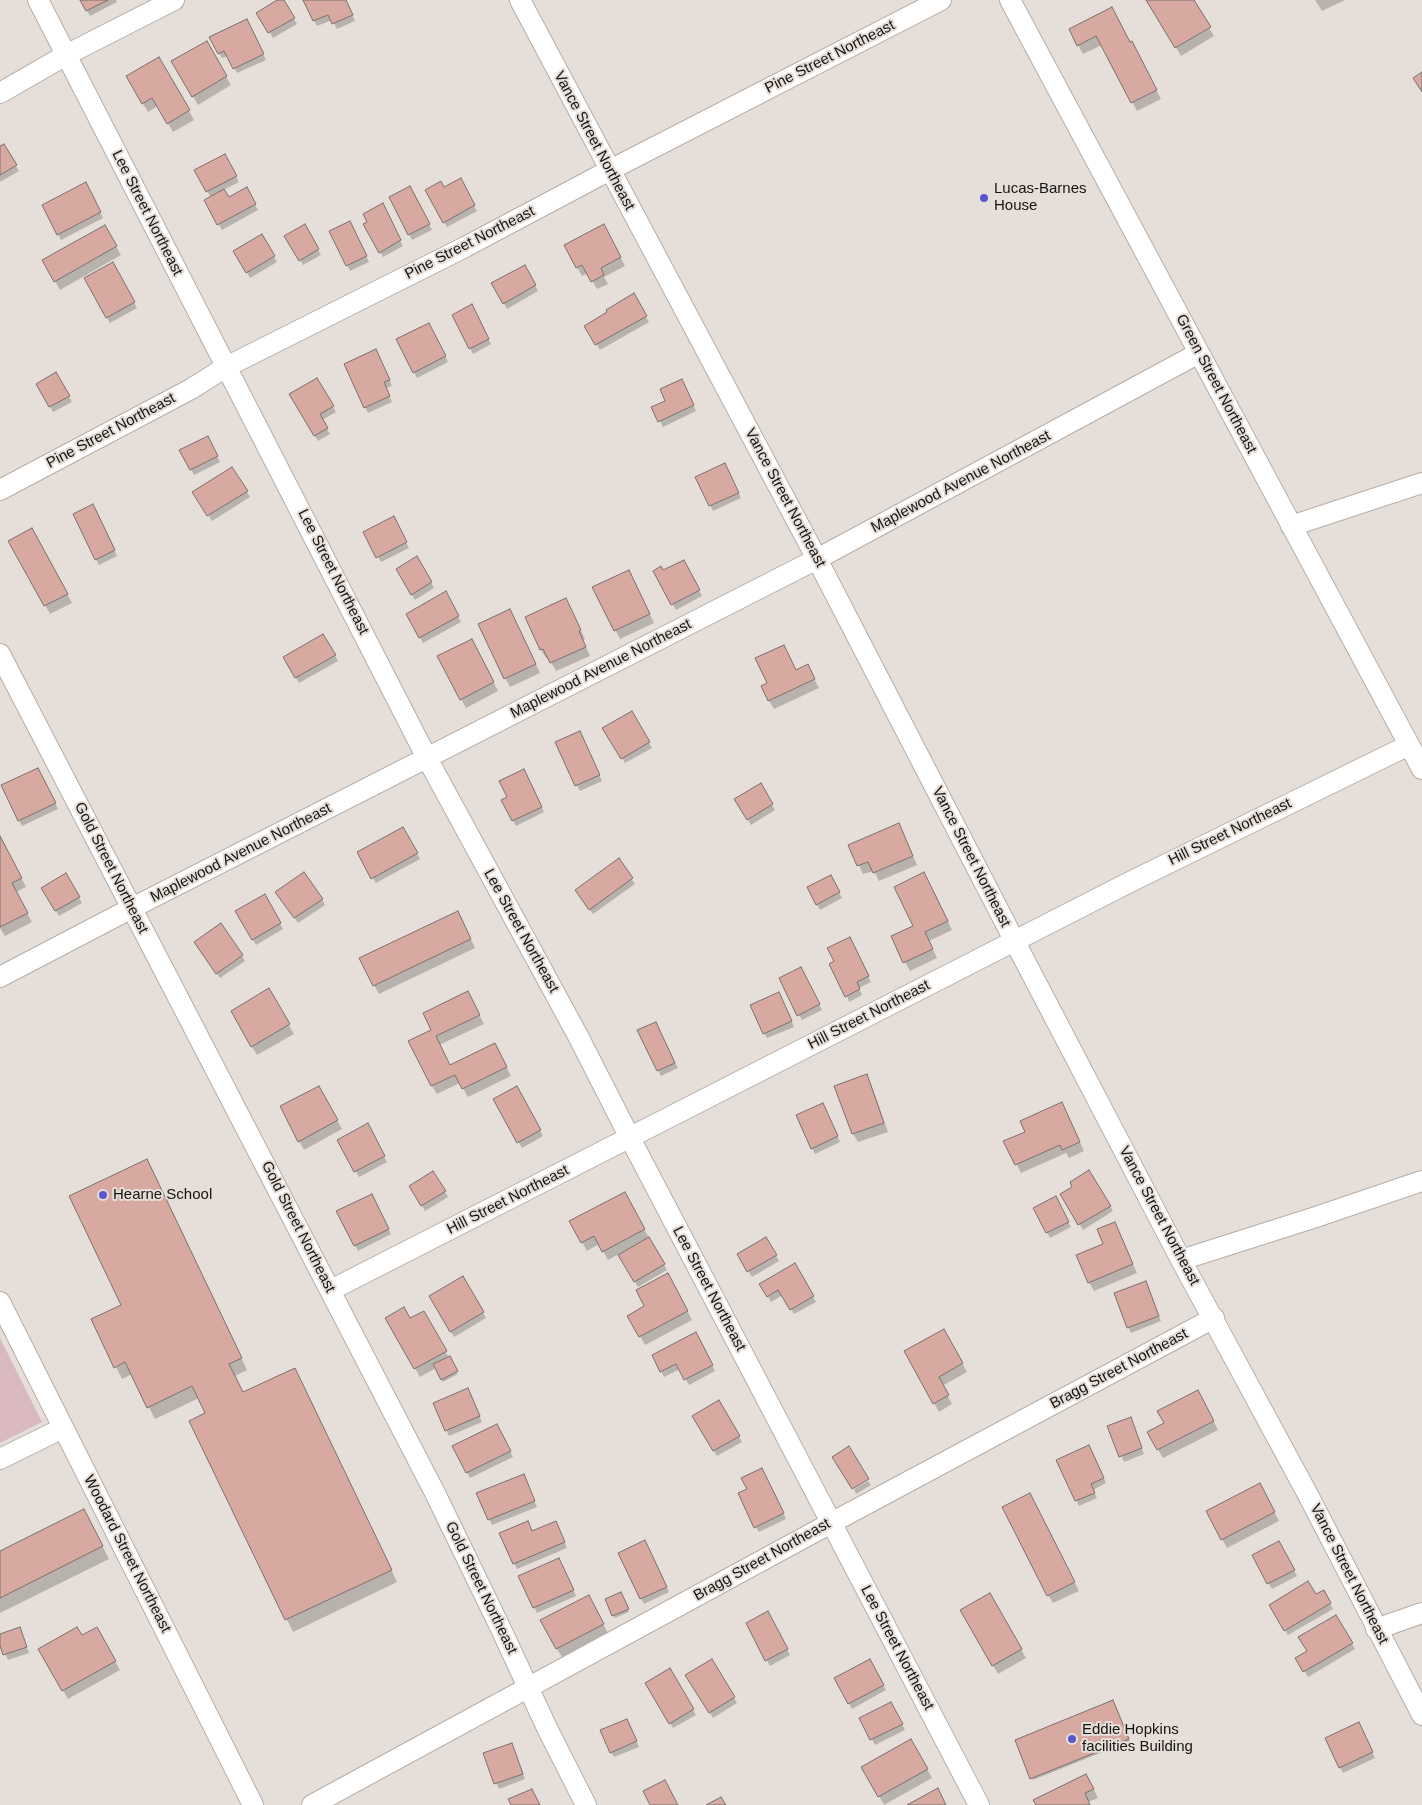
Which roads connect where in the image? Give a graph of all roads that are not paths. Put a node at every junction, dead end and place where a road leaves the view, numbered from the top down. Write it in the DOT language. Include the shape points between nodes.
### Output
graph roads {
  1 [pos="38,0"];
  2 [pos="174,0"];
  3 [pos="520,0"];
  4 [pos="941,0"];
  5 [pos="1010,0"];
  6 [pos="66,55"];
  7 [pos="0,93"];
  8 [pos="610,170"];
  9 [pos="1199,353"];
  10 [pos="226,367"];
  11 [pos="1422,483"];
  12 [pos="0,490"];
  13 [pos="1292,526"];
  14 [pos="817,559"];
  15 [pos="0,654"];
  16 [pos="1409,745"];
  17 [pos="427,758"];
  18 [pos="1422,769"];
  19 [pos="132,908"];
  20 [pos="1014,940"];
  21 [pos="0,977"];
  22 [pos="630,1138"];
  23 [pos="1422,1181"];
  24 [pos="1181,1260"];
  25 [pos="331,1290"];
  26 [pos="0,1302"];
  27 [pos="1214,1318"];
  28 [pos="63,1428"];
  29 [pos="0,1459"];
  30 [pos="831,1523"];
  31 [pos="1422,1613"];
  32 [pos="1376,1629"];
  33 [pos="528,1688"];
  34 [pos="1422,1715"];
  35 [pos="254,1805"];
  36 [pos="312,1805"];
  37 [pos="586,1805"];
  38 [pos="980,1805"];
  1 -- 6 [label="street, Lee Street Northeast"];
  2 -- 6 [label="street"];
  3 -- 8 [label="street, Vance Street Northeast"];
  4 -- 8 [label="street, Pine Street Northeast"];
  5 -- 9 [label="street, Green Street Northeast"];
  6 -- 7 [label="street"];
  6 -- 10 [label="street, Lee Street Northeast"];
  8 -- 10 [label="street, Pine Street Northeast"];
  8 -- 14 [label="street, Vance Street Northeast"];
  9 -- 13 [label="street, Green Street Northeast"];
  9 -- 14 [label="street, Maplewood Avenue Northeast"];
  10 -- 12 [label="street, Pine Street Northeast" via="191,389"];
  10 -- 17 [label="street, Lee Street Northeast"];
  11 -- 13 [label="street"];
  13 -- 16 [label="street, Green Street Northeast"];
  14 -- 17 [label="street, Maplewood Avenue Northeast"];
  14 -- 20 [label="street, Vance Street Northeast"];
  15 -- 19 [label="street, Gold Street Northeast"];
  16 -- 18 [label="street, Green Street Northeast"];
  16 -- 20 [label="street, Hill Street Northeast"];
  17 -- 19 [label="street, Maplewood Avenue Northeast"];
  17 -- 22 [label="street, Lee Street Northeast"];
  19 -- 21 [label="street, Maplewood Avenue Northeast"];
  19 -- 25 [label="street, Gold Street Northeast"];
  20 -- 22 [label="street, Hill Street Northeast"];
  20 -- 24 [label="street, Vance Street Northeast"];
  22 -- 25 [label="street, Hill Street Northeast"];
  22 -- 30 [label="street, Lee Street Northeast"];
  23 -- 24 [label="street"];
  24 -- 27 [label="street, Vance Street Northeast"];
  25 -- 33 [label="street, Gold Street Northeast" via="434,1492"];
  26 -- 28 [label="street, Woodard Street Northeast"];
  27 -- 30 [label="street, Bragg Street Northeast"];
  27 -- 32 [label="street, Vance Street Northeast"];
  28 -- 29 [label="street"];
  28 -- 35 [label="street, Woodard Street Northeast"];
  30 -- 33 [label="street, Bragg Street Northeast"];
  30 -- 38 [label="street, Lee Street Northeast"];
  31 -- 32 [label="street"];
  32 -- 34 [label="street, Vance Street Northeast"];
  33 -- 36 [label="street, Bragg Street Northeast"];
  33 -- 37 [label="street, Gold Street Northeast"];
}
